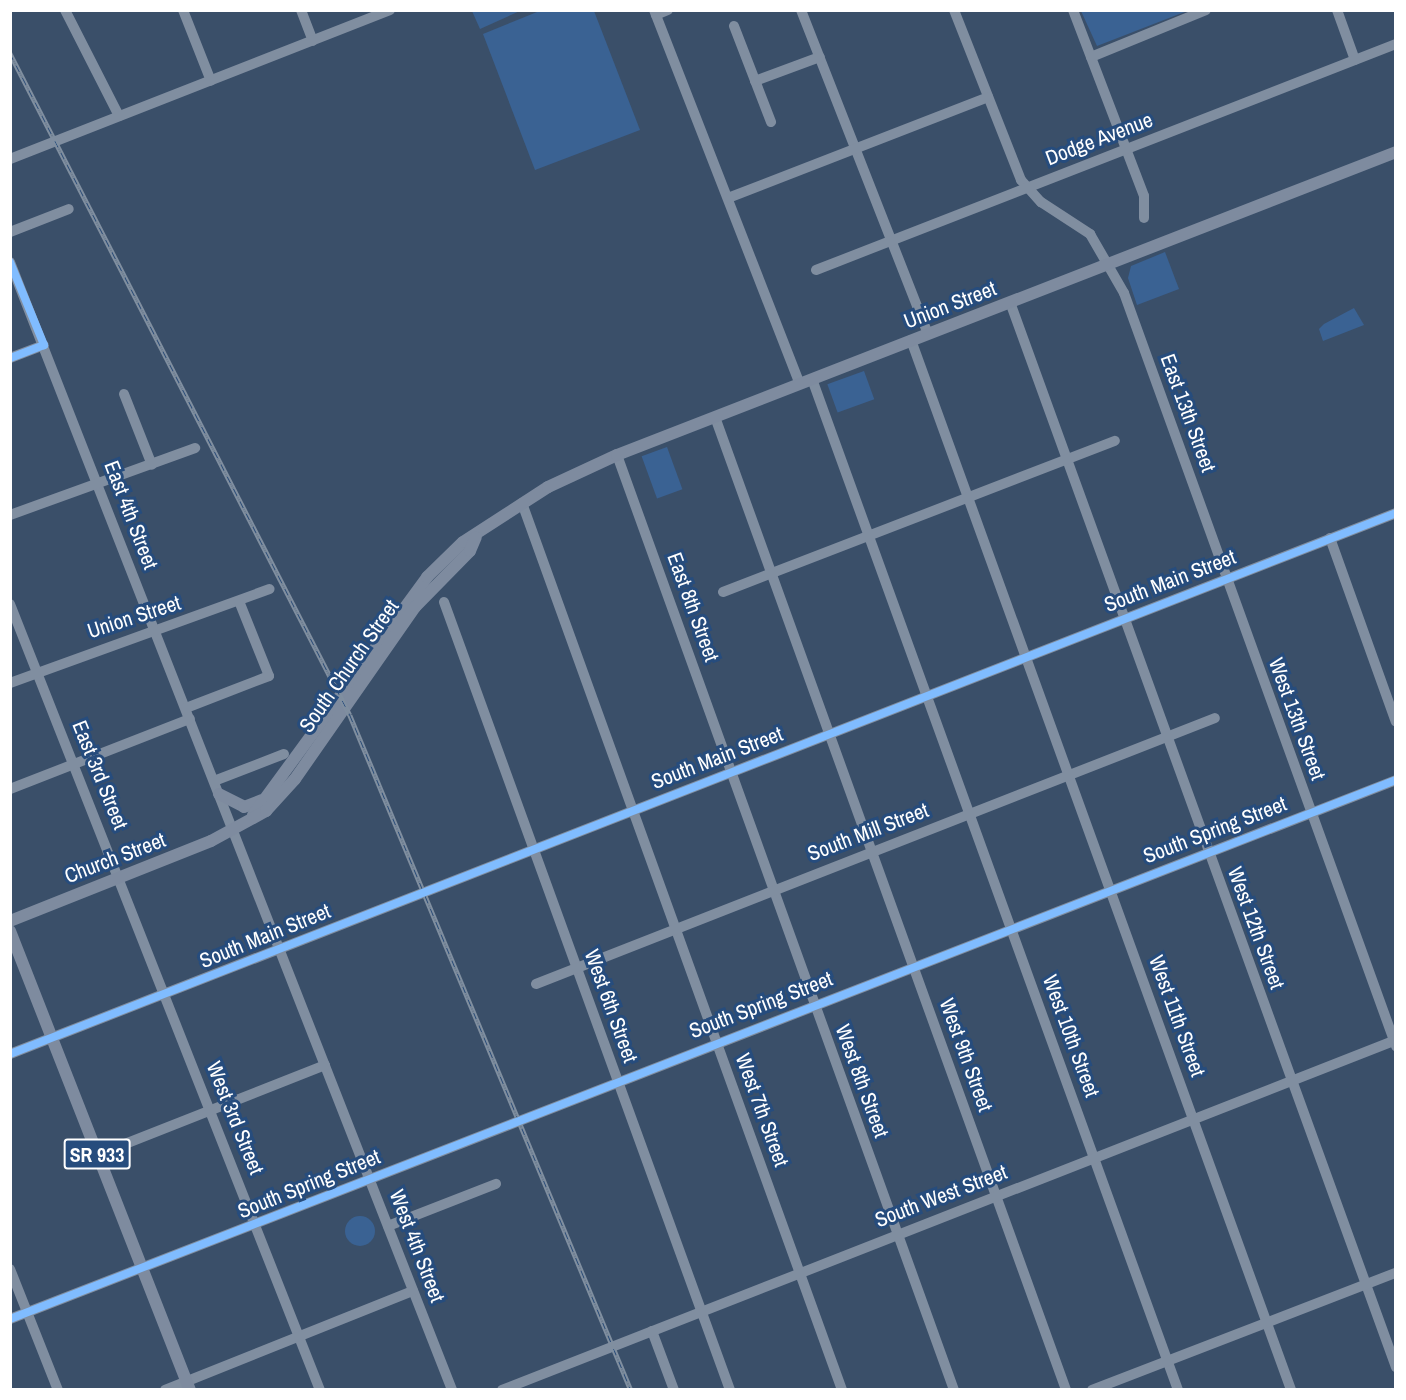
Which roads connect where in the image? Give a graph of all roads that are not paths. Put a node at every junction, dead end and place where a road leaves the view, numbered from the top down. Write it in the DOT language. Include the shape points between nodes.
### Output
graph roads {
  1 [pos="65,10"];
  2 [pos="183,10"];
  3 [pos="301,10"];
  4 [pos="390,10"];
  5 [pos="668,10"];
  6 [pos="801,10"];
  7 [pos="954,10"];
  8 [pos="1073,10"];
  9 [pos="1206,10"];
  10 [pos="1337,10"];
  11 [pos="655,13"];
  12 [pos="734,26"];
  13 [pos="313,41"];
  14 [pos="1395,44"];
  15 [pos="820,57"];
  16 [pos="1091,57"];
  17 [pos="1356,60"];
  18 [pos="211,81"];
  19 [pos="756,81"];
  20 [pos="988,97"];
  21 [pos="119,116"];
  22 [pos="771,122"];
  23 [pos="855,149"];
  24 [pos="1127,149"];
  25 [pos="1395,152"];
  26 [pos="10,159"];
  27 [pos="1027,188"];
  28 [pos="728,198"];
  29 [pos="69,209"];
  30 [pos="1144,218"];
  31 [pos="10,232"];
  32 [pos="891,241"];
  33 [pos="10,262"];
  34 [pos="1110,263"];
  35 [pos="816,270"];
  36 [pos="1010,302"];
  37 [pos="927,334"];
  38 [pos="911,340"];
  39 [pos="44,345"];
  40 [pos="10,358"];
  41 [pos="812,379"];
  42 [pos="800,384"];
  43 [pos="124,394"];
  44 [pos="715,417"];
  45 [pos="1115,441"];
  46 [pos="195,448"];
  47 [pos="617,455"];
  48 [pos="1066,458"];
  49 [pos="152,465"];
  50 [pos="98,483"];
  51 [pos="968,496"];
  52 [pos="522,503"];
  53 [pos="1395,513"];
  54 [pos="10,515"];
  55 [pos="870,536"];
  56 [pos="476,537"];
  57 [pos="1329,538"];
  58 [pos="772,573"];
  59 [pos="1227,578"];
  60 [pos="269,590"];
  61 [pos="723,592"];
  62 [pos="239,601"];
  63 [pos="444,603"];
  64 [pos="10,604"];
  65 [pos="1125,618"];
  66 [pos="155,630"];
  67 [pos="1026,657"];
  68 [pos="38,672"];
  69 [pos="10,683"];
  70 [pos="928,695"];
  71 [pos="188,713"];
  72 [pos="1215,718"];
  73 [pos="1395,722"];
  74 [pos="829,734"];
  75 [pos="1167,737"];
  76 [pos="284,754"];
  77 [pos="75,764"];
  78 [pos="731,772"];
  79 [pos="1070,775"];
  80 [pos="1395,780"];
  81 [pos="214,781"];
  82 [pos="10,789"];
  83 [pos="219,794"];
  84 [pos="266,798"];
  85 [pos="633,810"];
  86 [pos="1311,812"];
  87 [pos="971,814"];
  88 [pos="253,815"];
  89 [pos="233,829"];
  90 [pos="535,848"];
  91 [pos="1210,851"];
  92 [pos="873,852"];
  93 [pos="119,877"];
  94 [pos="774,890"];
  95 [pos="1111,890"];
  96 [pos="10,921"];
  97 [pos="1012,927"];
  98 [pos="677,928"];
  99 [pos="10,932"];
  100 [pos="279,949"];
  101 [pos="913,965"];
  102 [pos="577,968"];
  103 [pos="536,984"];
  104 [pos="166,995"];
  105 [pos="815,1004"];
  106 [pos="52,1038"];
  107 [pos="717,1042"];
  108 [pos="1395,1042"];
  109 [pos="10,1054"];
  110 [pos="325,1065"];
  111 [pos="619,1080"];
  112 [pos="1293,1081"];
  113 [pos="210,1110"];
  114 [pos="1194,1119"];
  115 [pos="97,1155"];
  116 [pos="1094,1157"];
  117 [pos="369,1178"];
  118 [pos="496,1184"];
  119 [pos="996,1195"];
  120 [pos="256,1226"];
  121 [pos="388,1226"];
  122 [pos="897,1234"];
  123 [pos="10,1269"];
  124 [pos="142,1269"];
  125 [pos="799,1273"];
  126 [pos="1395,1273"];
  127 [pos="1366,1284"];
  128 [pos="413,1291"];
  129 [pos="702,1311"];
  130 [pos="28,1313"];
  131 [pos="10,1320"];
  132 [pos="1267,1322"];
  133 [pos="652,1330"];
  134 [pos="299,1336"];
  135 [pos="1167,1360"];
  136 [pos="1395,1366"];
  137 [pos="189,1385"];
  138 [pos="58,1389"];
  139 [pos="165,1389"];
  140 [pos="320,1389"];
  141 [pos="452,1389"];
  142 [pos="502,1389"];
  143 [pos="674,1389"];
  144 [pos="730,1389"];
  145 [pos="842,1389"];
  146 [pos="954,1389"];
  147 [pos="1066,1389"];
  148 [pos="1092,1389"];
  149 [pos="1178,1389"];
  150 [pos="1291,1389"];
  1 -- 21 [label="street"];
  2 -- 18 [label="street"];
  3 -- 13 [label="street"];
  4 -- 13 [label="street"];
  5 -- 11 [label="street"];
  6 -- 15 [label="street"];
  7 -- 20 [label="street"];
  8 -- 16 [label="street"];
  9 -- 16 [label="street"];
  10 -- 17 [label="street"];
  11 -- 28 [label="street"];
  12 -- 19 [label="street"];
  13 -- 18 [label="street"];
  14 -- 17 [label="street, Dodge Avenue"];
  15 -- 19 [label="street"];
  15 -- 23 [label="street"];
  16 -- 24 [label="street"];
  17 -- 24 [label="street, Dodge Avenue"];
  18 -- 21 [label="street"];
  19 -- 22 [label="street"];
  20 -- 23 [label="street"];
  20 -- 27 [label="street"];
  21 -- 26 [label="street"];
  23 -- 28 [label="street"];
  23 -- 32 [label="street"];
  24 -- 27 [label="street, Dodge Avenue"];
  24 -- 30 [label="street" via="1144,195"];
  25 -- 34 [label="main road, Union Street"];
  27 -- 32 [label="street, Dodge Avenue"];
  27 -- 34 [label="street, East 13th Street" via="1084,227"];
  28 -- 42 [label="street"];
  29 -- 31 [label="street"];
  32 -- 35 [label="street, Dodge Avenue"];
  32 -- 37 [label="street"];
  33 -- 39 [label="street, East 4th Street"];
  34 -- 36 [label="main road, Union Street"];
  34 -- 59 [label="street, East 13th Street"];
  36 -- 37 [label="main road, Union Street"];
  36 -- 48 [label="street, West 12th Street"];
  37 -- 38 [label="main road, Union Street"];
  38 -- 41 [label="main road, Union Street"];
  38 -- 51 [label="street, West 11th Street"];
  39 -- 40 [label="street"];
  39 -- 50 [label="street, East 4th Street"];
  41 -- 42 [label="main road, Union Street"];
  41 -- 55 [label="street, West 10th Street"];
  42 -- 44 [label="main road, Union Street"];
  43 -- 49 [label="street"];
  44 -- 47 [label="main road, Union Street"];
  44 -- 58 [label="street, West 9th Street"];
  45 -- 48 [label="street"];
  46 -- 49 [label="street"];
  47 -- 52 [label="main road, Union Street"];
  47 -- 78 [label="street, East 8th Street"];
  48 -- 51 [label="street"];
  48 -- 65 [label="street, West 12th Street"];
  49 -- 50 [label="street"];
  50 -- 54 [label="street"];
  50 -- 66 [label="street, East 4th Street"];
  51 -- 55 [label="street"];
  51 -- 67 [label="street, West 11th Street"];
  52 -- 56 [label="main road, South Church Street"];
  52 -- 85 [label="street, West 7th Street"];
  53 -- 57 [label="street, South Main Street"];
  55 -- 58 [label="street"];
  55 -- 70 [label="street, West 10th Street"];
  56 -- 84 [label="main road, South Church Street" via="463,542 406,601"];
  56 -- 88 [label="main road, South Church Street" via="470,550 403,622 282,795"];
  57 -- 59 [label="street, South Main Street"];
  57 -- 73 [label="street"];
  58 -- 61 [label="street"];
  58 -- 74 [label="street, West 9th Street"];
  59 -- 65 [label="street, South Main Street"];
  59 -- 86 [label="street, West 13th Street"];
  60 -- 62 [label="street, Union Street"];
  62 -- 66 [label="street, Union Street"];
  62 -- 71 [label="street" via="268,676"];
  63 -- 90 [label="street, West 6th Street"];
  64 -- 68 [label="street, East 3rd Street"];
  65 -- 67 [label="street, South Main Street"];
  65 -- 75 [label="street, West 12th Street"];
  66 -- 68 [label="street, Union Street"];
  66 -- 71 [label="street, East 4th Street"];
  67 -- 70 [label="street, South Main Street"];
  67 -- 79 [label="street, West 11th Street"];
  68 -- 69 [label="street, Union Street"];
  68 -- 77 [label="street, East 3rd Street"];
  70 -- 74 [label="street, South Main Street"];
  70 -- 87 [label="street, West 10th Street"];
  71 -- 77 [label="street"];
  71 -- 81 [label="street, East 4th Street"];
  72 -- 75 [label="street, South Mill Street"];
  74 -- 78 [label="street, South Main Street"];
  74 -- 92 [label="street, West 9th Street"];
  75 -- 79 [label="street, South Mill Street"];
  75 -- 91 [label="street, West 12th Street"];
  76 -- 81 [label="street"];
  77 -- 82 [label="street"];
  77 -- 93 [label="street, East 3rd Street"];
  78 -- 85 [label="street, South Main Street"];
  78 -- 94 [label="street, West 8th Street"];
  79 -- 87 [label="street, South Mill Street"];
  79 -- 95 [label="street, West 11th Street"];
  80 -- 86 [label="street, South Spring Street"];
  81 -- 83 [label="street, East 4th Street"];
  83 -- 84 [label="main road" via="243,807"];
  83 -- 89 [label="street, East 4th Street"];
  84 -- 88 [label="main road, South Church Street"];
  85 -- 90 [label="street, South Main Street"];
  85 -- 98 [label="street, West 7th Street"];
  86 -- 91 [label="street, South Spring Street"];
  86 -- 108 [label="street, West 13th Street"];
  87 -- 92 [label="street, South Mill Street"];
  87 -- 97 [label="street, West 10th Street"];
  88 -- 89 [label="main road, South Church Street"];
  89 -- 93 [label="main road, Church Street"];
  89 -- 100 [label="street, East 4th Street"];
  90 -- 100 [label="street, South Main Street"];
  90 -- 102 [label="street, West 6th Street"];
  91 -- 95 [label="street, South Spring Street"];
  91 -- 112 [label="street, West 12th Street"];
  92 -- 94 [label="street, South Mill Street"];
  92 -- 101 [label="street, West 9th Street"];
  93 -- 96 [label="main road, Church Street"];
  93 -- 104 [label="street, East 3rd Street"];
  94 -- 98 [label="street, South Mill Street"];
  94 -- 105 [label="street, West 8th Street"];
  95 -- 97 [label="street, South Spring Street"];
  95 -- 114 [label="street, West 11th Street"];
  97 -- 101 [label="street, South Spring Street"];
  97 -- 116 [label="street, West 10th Street"];
  98 -- 102 [label="street, South Mill Street"];
  98 -- 107 [label="street, West 7th Street"];
  99 -- 106 [label="main road, SR 933"];
  100 -- 104 [label="street, South Main Street"];
  100 -- 110 [label="street, West 4th Street"];
  101 -- 105 [label="street, South Spring Street"];
  101 -- 119 [label="street, West 9th Street"];
  102 -- 103 [label="street, South Mill Street"];
  102 -- 111 [label="street, West 6th Street"];
  104 -- 106 [label="street, South Main Street"];
  104 -- 113 [label="street, West 3rd Street"];
  105 -- 107 [label="street, South Spring Street"];
  105 -- 122 [label="street, West 8th Street"];
  106 -- 109 [label="street, South Main Street"];
  106 -- 115 [label="main road, SR 933"];
  107 -- 111 [label="street, South Spring Street"];
  107 -- 125 [label="street, West 7th Street"];
  108 -- 112 [label="street, South West Street"];
  110 -- 113 [label="street"];
  110 -- 117 [label="street, West 4th Street"];
  111 -- 117 [label="street, South Spring Street"];
  111 -- 129 [label="street, West 6th Street"];
  112 -- 114 [label="street, South West Street"];
  112 -- 127 [label="street, West 12th Street"];
  113 -- 115 [label="street"];
  113 -- 120 [label="street, West 3rd Street"];
  114 -- 116 [label="street, South West Street"];
  114 -- 132 [label="street, West 11th Street"];
  115 -- 124 [label="main road, SR 933"];
  116 -- 119 [label="street, South West Street"];
  116 -- 135 [label="street, West 10th Street"];
  117 -- 120 [label="street, South Spring Street"];
  117 -- 121 [label="street, West 4th Street"];
  118 -- 121 [label="street"];
  119 -- 122 [label="street, South West Street"];
  119 -- 147 [label="street, West 9th Street"];
  120 -- 124 [label="street, South Spring Street"];
  120 -- 134 [label="street, West 3rd Street"];
  121 -- 128 [label="street, West 4th Street"];
  122 -- 125 [label="street, South West Street"];
  122 -- 146 [label="street, West 8th Street"];
  123 -- 130 [label="street"];
  124 -- 130 [label="street, South Spring Street"];
  124 -- 137 [label="main road, SR 933"];
  125 -- 129 [label="street, South West Street"];
  125 -- 145 [label="street, West 7th Street"];
  126 -- 127 [label="street"];
  127 -- 132 [label="street"];
  127 -- 136 [label="street, West 12th Street"];
  128 -- 134 [label="street"];
  128 -- 141 [label="street, West 4th Street"];
  129 -- 133 [label="street, South West Street"];
  129 -- 144 [label="street, West 6th Street"];
  130 -- 131 [label="street, South Spring Street"];
  130 -- 138 [label="street"];
  132 -- 135 [label="street"];
  132 -- 150 [label="street, West 11th Street"];
  133 -- 142 [label="street, South West Street"];
  133 -- 143 [label="street"];
  134 -- 137 [label="street"];
  134 -- 140 [label="street, West 3rd Street"];
  135 -- 148 [label="street"];
  135 -- 149 [label="street, West 10th Street"];
  137 -- 139 [label="street"];
}
